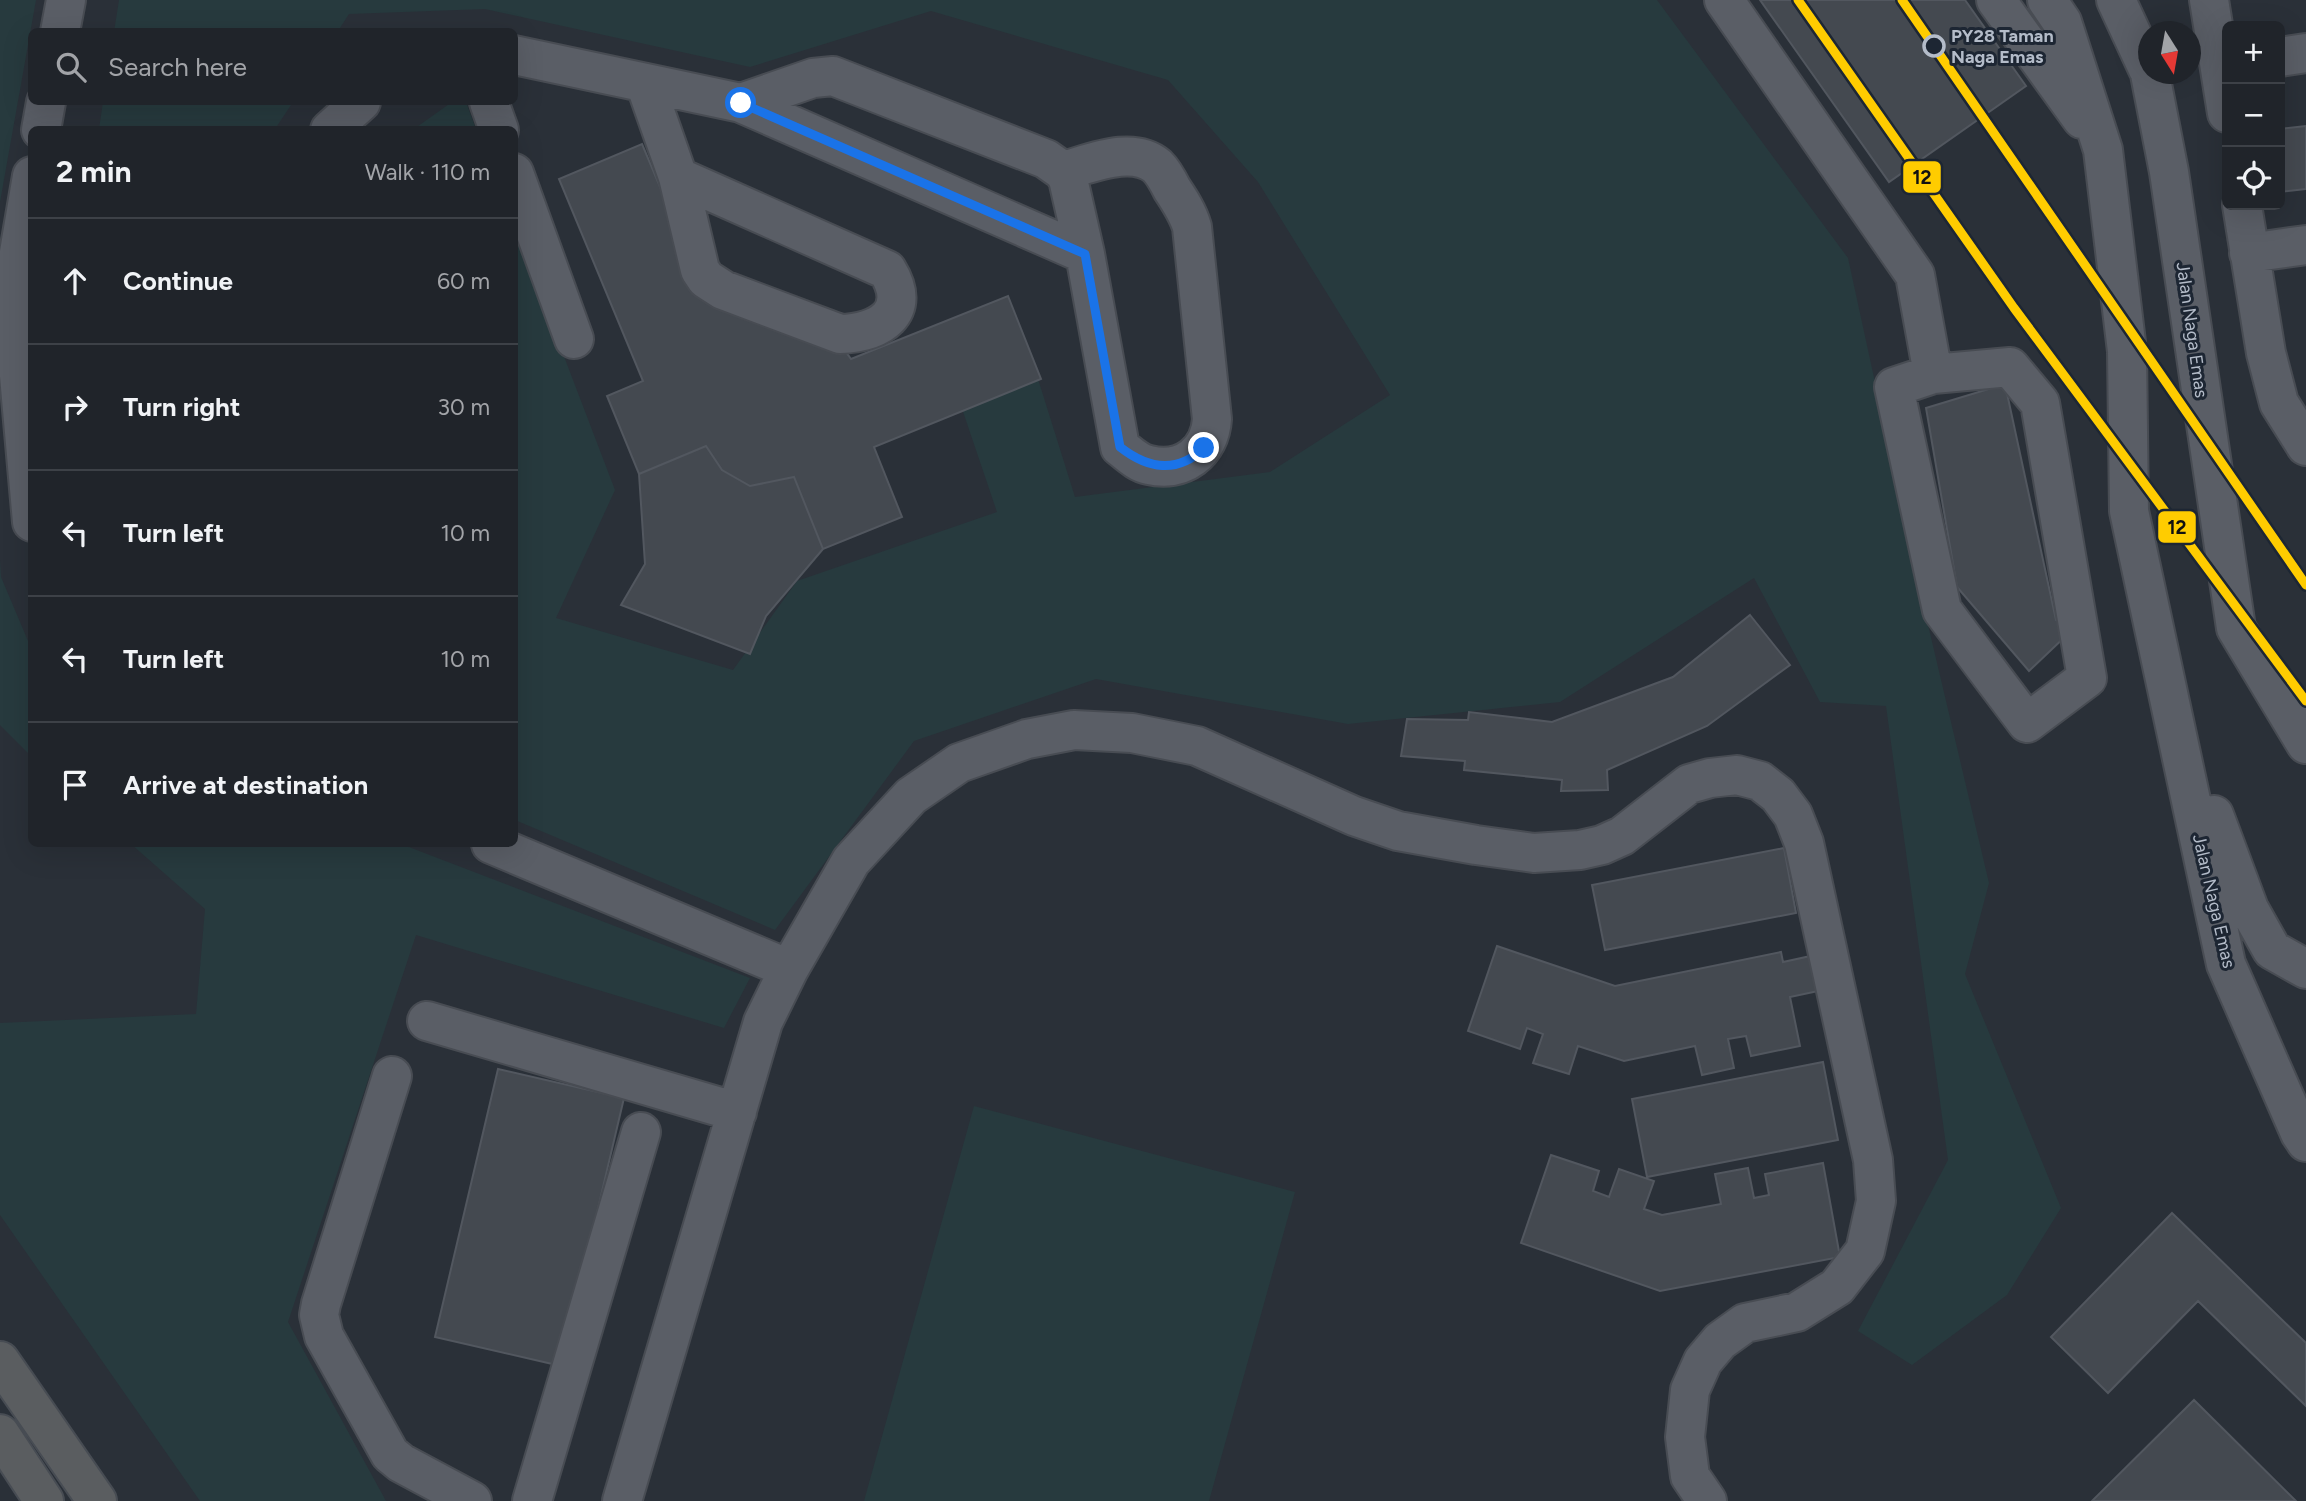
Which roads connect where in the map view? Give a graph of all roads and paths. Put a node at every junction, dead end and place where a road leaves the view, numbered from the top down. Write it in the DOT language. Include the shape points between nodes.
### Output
graph roads {
  1 [pos="66,0"];
  2 [pos="1724,0"];
  3 [pos="1996,0"];
  4 [pos="2047,0"];
  5 [pos="2116,0"];
  6 [pos="2136,0"];
  7 [pos="2209,0"];
  8 [pos="2140,21"];
  9 [pos="61,28"];
  10 [pos="2138,46"];
  11 [pos="2306,53"];
  12 [pos="518,56"];
  13 [pos="2285,56"];
  14 [pos="2222,59"];
  15 [pos="645,83"];
  16 [pos="2152,84"];
  17 [pos="741,103"];
  18 [pos="45,105"];
  19 [pos="358,105"];
  20 [pos="490,105"];
  21 [pos="42,126"];
  22 [pos="334,126"];
  23 [pos="498,126"];
  24 [pos="2103,150"];
  25 [pos="1063,171"];
  26 [pos="678,177"];
  27 [pos="518,184"];
  28 [pos="28,200"];
  29 [pos="2243,210"];
  30 [pos="2306,245"];
  31 [pos="2249,253"];
  32 [pos="1085,254"];
  33 [pos="574,339"];
  34 [pos="1933,374"];
  35 [pos="2293,400"];
  36 [pos="2306,446"];
  37 [pos="28,477"];
  38 [pos="2236,628"];
  39 [pos="2166,688"];
  40 [pos="2306,730"];
  41 [pos="2306,744"];
  42 [pos="498,847"];
  43 [pos="789,969"];
  44 [pos="2306,969"];
  45 [pos="427,1021"];
  46 [pos="393,1076"];
  47 [pos="737,1112"];
  48 [pos="641,1132"];
  49 [pos="2306,1142"];
  50 [pos="0,1361"];
  51 [pos="0,1434"];
  52 [pos="44,1501"];
  53 [pos="97,1501"];
  54 [pos="472,1501"];
  55 [pos="532,1501"];
  56 [pos="622,1501"];
  57 [pos="1707,1501"];
  1 -- 9 [label="street"];
  2 -- 34 [label="street" via="1915,275"];
  3 -- 24 [label="street"];
  4 -- 24 [label="street, Jalan Naga Emas" via="2062,22"];
  5 -- 10 [label="street"];
  6 -- 8 [label="street"];
  7 -- 14 [label="street"];
  11 -- 13 [label="street"];
  12 -- 15 [label="street"];
  15 -- 17 [label="street"];
  15 -- 26 [label="street"];
  16 -- 38 [label="street, Jalan Naga Emas"];
  17 -- 25 [label="street" via="813,78 833,76 1046,159"];
  17 -- 32 [label="street"];
  18 -- 21 [label="street"];
  19 -- 22 [label="street"];
  20 -- 23 [label="street"];
  24 -- 39 [label="street, Jalan Naga Emas" via="2127,351 2129,511"];
  25 -- 32 [label="street"];
  25 -- 32 [label="street" via="1120,157 1145,159 1156,166 1186,210 1192,227 1212,419 1204,448 1192,459 1149,465 1120,447"];
  26 -- 26 [label="street" via="697,261 713,285 840,334 878,327 891,316 897,298 887,270"];
  27 -- 33 [label="street"];
  28 -- 37 [label="street" via="14,282"];
  29 -- 31 [label="street"];
  30 -- 31 [label="street"];
  31 -- 35 [label="street" via="2266,353"];
  34 -- 34 [label="street" via="1894,387 1942,610 2027,723 2087,678 2040,403 2010,367"];
  35 -- 36 [label="street"];
  38 -- 40 [label="street, Jalan Naga Emas"];
  38 -- 41 [label="street, Jalan Naga Emas"];
  39 -- 44 [label="street, Jalan Naga Emas" via="2249,909 2272,950"];
  39 -- 49 [label="street, Jalan Naga Emas" via="2226,964"];
  42 -- 43 [label="street"];
  43 -- 47 [label="street" via="764,1023"];
  43 -- 57 [label="street" via="851,861 911,796 959,763 1027,739 1074,730 1132,733 1197,746 1398,831 1534,853 1602,845 1622,836 1689,784 1737,775 1760,781 1778,794 1793,815 1804,843 1873,1160 1876,1201 1865,1251 1837,1287 1797,1312 1745,1323 1703,1361 1690,1390 1685,1437 1689,1476"];
  45 -- 47 [label="street"];
  46 -- 54 [label="street" via="321,1304 320,1326 390,1454"];
  47 -- 56 [label="street"];
  48 -- 55 [label="street"];
  50 -- 53 [label="highway"];
  51 -- 52 [label="highway"];
}
